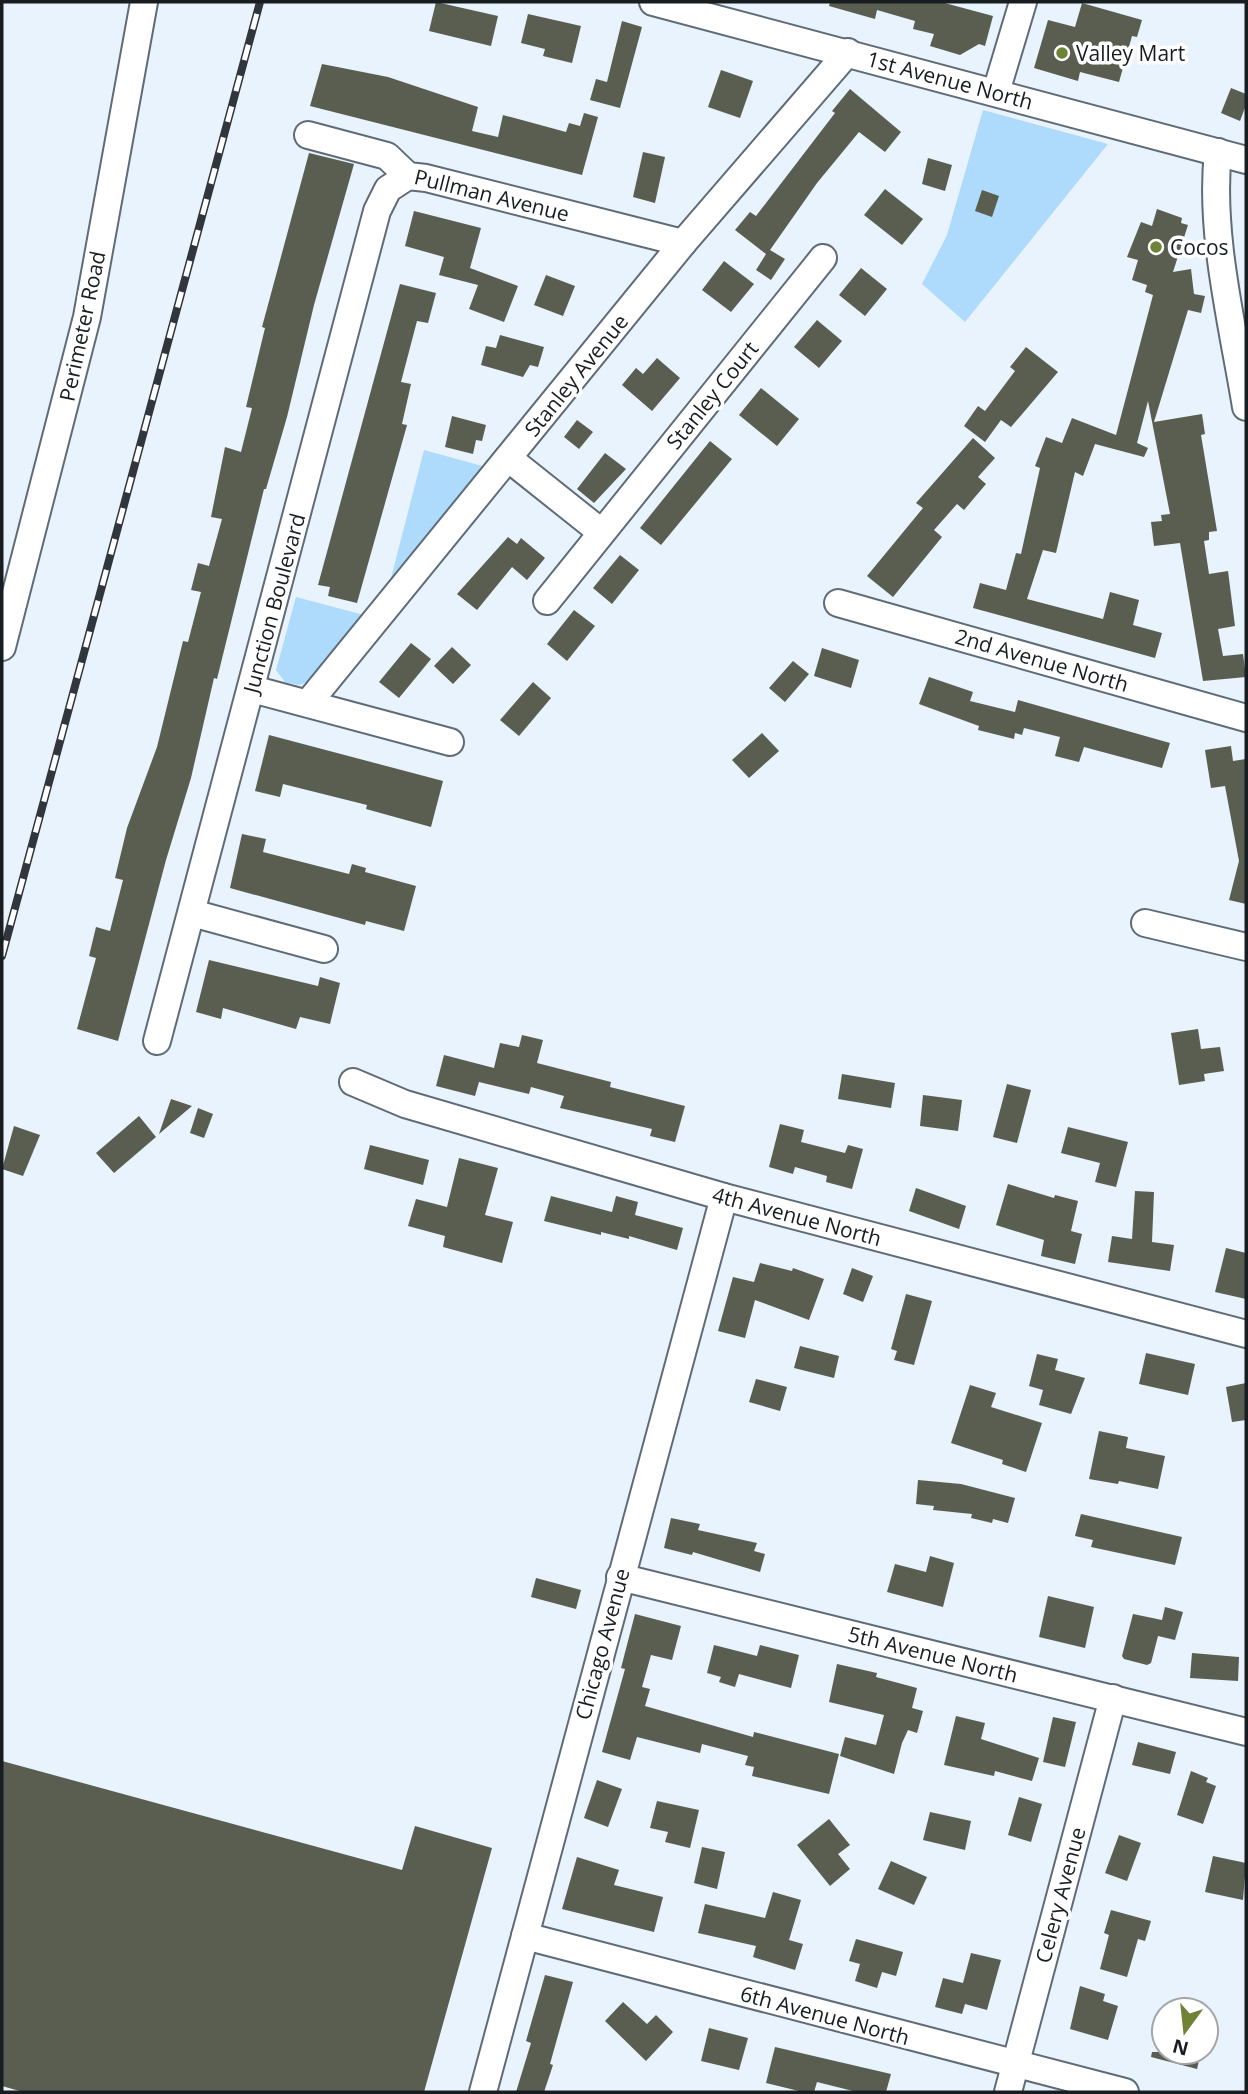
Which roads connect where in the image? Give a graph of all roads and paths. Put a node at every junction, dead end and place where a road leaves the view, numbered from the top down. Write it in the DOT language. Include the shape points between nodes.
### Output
graph roads {
  1 [pos="144,2"];
  2 [pos="653,2"];
  3 [pos="1023,2"];
  4 [pos="848,52"];
  5 [pos="996,92"];
  6 [pos="308,135"];
  7 [pos="1218,152"];
  8 [pos="1246,160"];
  9 [pos="408,176"];
  10 [pos="683,243"];
  11 [pos="823,258"];
  12 [pos="1246,407"];
  13 [pos="508,458"];
  14 [pos="601,532"];
  15 [pos="547,601"];
  16 [pos="838,603"];
  17 [pos="2,647"];
  18 [pos="252,689"];
  19 [pos="309,702"];
  20 [pos="1246,718"];
  21 [pos="450,742"];
  22 [pos="191,913"];
  23 [pos="1145,923"];
  24 [pos="1246,947"];
  25 [pos="324,949"];
  26 [pos="157,1041"];
  27 [pos="353,1082"];
  28 [pos="724,1197"];
  29 [pos="1246,1334"];
  30 [pos="620,1577"];
  31 [pos="1113,1698"];
  32 [pos="1246,1732"];
  33 [pos="525,1937"];
  34 [pos="1015,2064"];
  35 [pos="483,2092"];
  36 [pos="1007,2092"];
  37 [pos="1125,2092"];
  1 -- 17 [label="street, Perimeter Road" via="87,317"];
  2 -- 4 [label="street, 1st Avenue North"];
  3 -- 5 [label="street"];
  4 -- 5 [label="street, 1st Avenue North"];
  4 -- 10 [label="street, Stanley Avenue"];
  5 -- 7 [label="street, 1st Avenue North"];
  6 -- 9 [label="street, Pullman Avenue" via="387,156"];
  7 -- 8 [label="street, 1st Avenue North"];
  7 -- 12 [label="street" via="1222,260"];
  9 -- 10 [label="street, Pullman Avenue"];
  9 -- 18 [label="street, Junction Boulevard" via="388,189 377,211"];
  10 -- 13 [label="street, Stanley Avenue"];
  11 -- 14 [label="street, Stanley Court"];
  13 -- 14 [label="street"];
  13 -- 19 [label="street, Stanley Avenue"];
  14 -- 15 [label="street, Stanley Court"];
  16 -- 20 [label="street, 2nd Avenue North"];
  18 -- 19 [label="street"];
  18 -- 22 [label="street, Junction Boulevard"];
  19 -- 21 [label="street"];
  22 -- 25 [label="street"];
  22 -- 26 [label="street, Junction Boulevard"];
  23 -- 24 [label="street"];
  27 -- 28 [label="street, 4th Avenue North" via="405,1104"];
  28 -- 29 [label="street, 4th Avenue North"];
  28 -- 30 [label="street, Chicago Avenue"];
  30 -- 31 [label="street, 5th Avenue North"];
  30 -- 33 [label="street, Chicago Avenue"];
  31 -- 32 [label="street, 5th Avenue North"];
  31 -- 34 [label="street, Celery Avenue"];
  33 -- 34 [label="street, 6th Avenue North"];
  33 -- 35 [label="street, Chicago Avenue"];
  34 -- 36 [label="street, Celery Avenue"];
  34 -- 37 [label="street, 6th Avenue North"];
}
